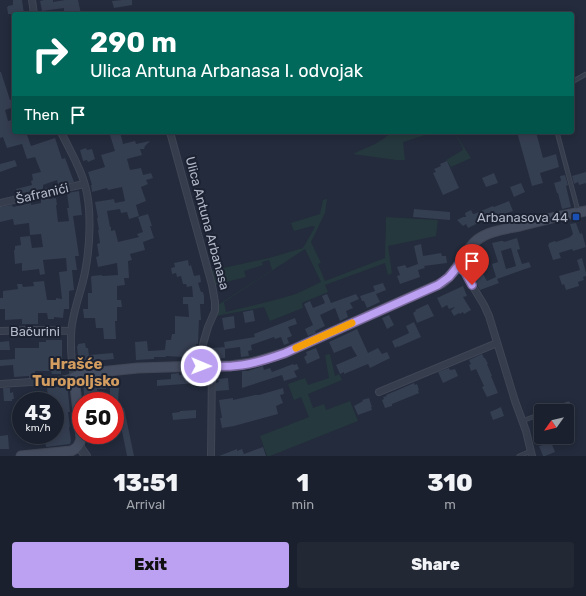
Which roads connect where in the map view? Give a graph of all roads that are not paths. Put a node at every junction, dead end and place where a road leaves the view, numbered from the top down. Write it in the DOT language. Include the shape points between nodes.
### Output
graph roads {
  1 [pos="32,0"];
  2 [pos="34,12"];
  3 [pos="586,74"];
  4 [pos="574,81"];
  5 [pos="62,134"];
  6 [pos="171,134"];
  7 [pos="558,134"];
  8 [pos="84,184"];
  9 [pos="0,203"];
  10 [pos="582,212"];
  11 [pos="458,266"];
  12 [pos="0,331"];
  13 [pos="71,331"];
  14 [pos="497,342"];
  15 [pos="201,366"];
  16 [pos="212,367"];
  17 [pos="74,377"];
  18 [pos="0,384"];
  19 [pos="379,392"];
  20 [pos="534,417"];
  21 [pos="522,421"];
  22 [pos="79,446"];
  23 [pos="531,453"];
  24 [pos="21,456"];
  25 [pos="86,456"];
  26 [pos="211,456"];
  27 [pos="519,456"];
  1 -- 2 [label="street"];
  3 -- 4 [label="lane"];
  5 -- 8 [label="street"];
  6 -- 15 [label="street, Ulica Antuna Arbanasa" via="214,297 214,311 203,344"];
  7 -- 10 [label="lane"];
  8 -- 9 [label="street, Šafranići"];
  8 -- 13 [label="street" via="89,217 87,260"];
  10 -- 11 [label="main road" via="484,236 471,247"];
  11 -- 14 [label="street" via="465,272 484,306"];
  11 -- 16 [label="main road" via="438,285 285,353 251,364"];
  12 -- 13 [label="street, Bačurini"];
  13 -- 17 [label="street"];
  14 -- 19 [label="street"];
  14 -- 21 [label="street"];
  15 -- 16 [label="main road"];
  15 -- 17 [label="main road" via="138,368"];
  16 -- 26 [label="street"];
  17 -- 18 [label="street"];
  17 -- 22 [label="main road" via="81,438"];
  20 -- 21 [label="lane"];
  21 -- 23 [label="street"];
  22 -- 24 [label="main road" via="71,451"];
  22 -- 25 [label="street"];
  23 -- 27 [label="lane"];
}
